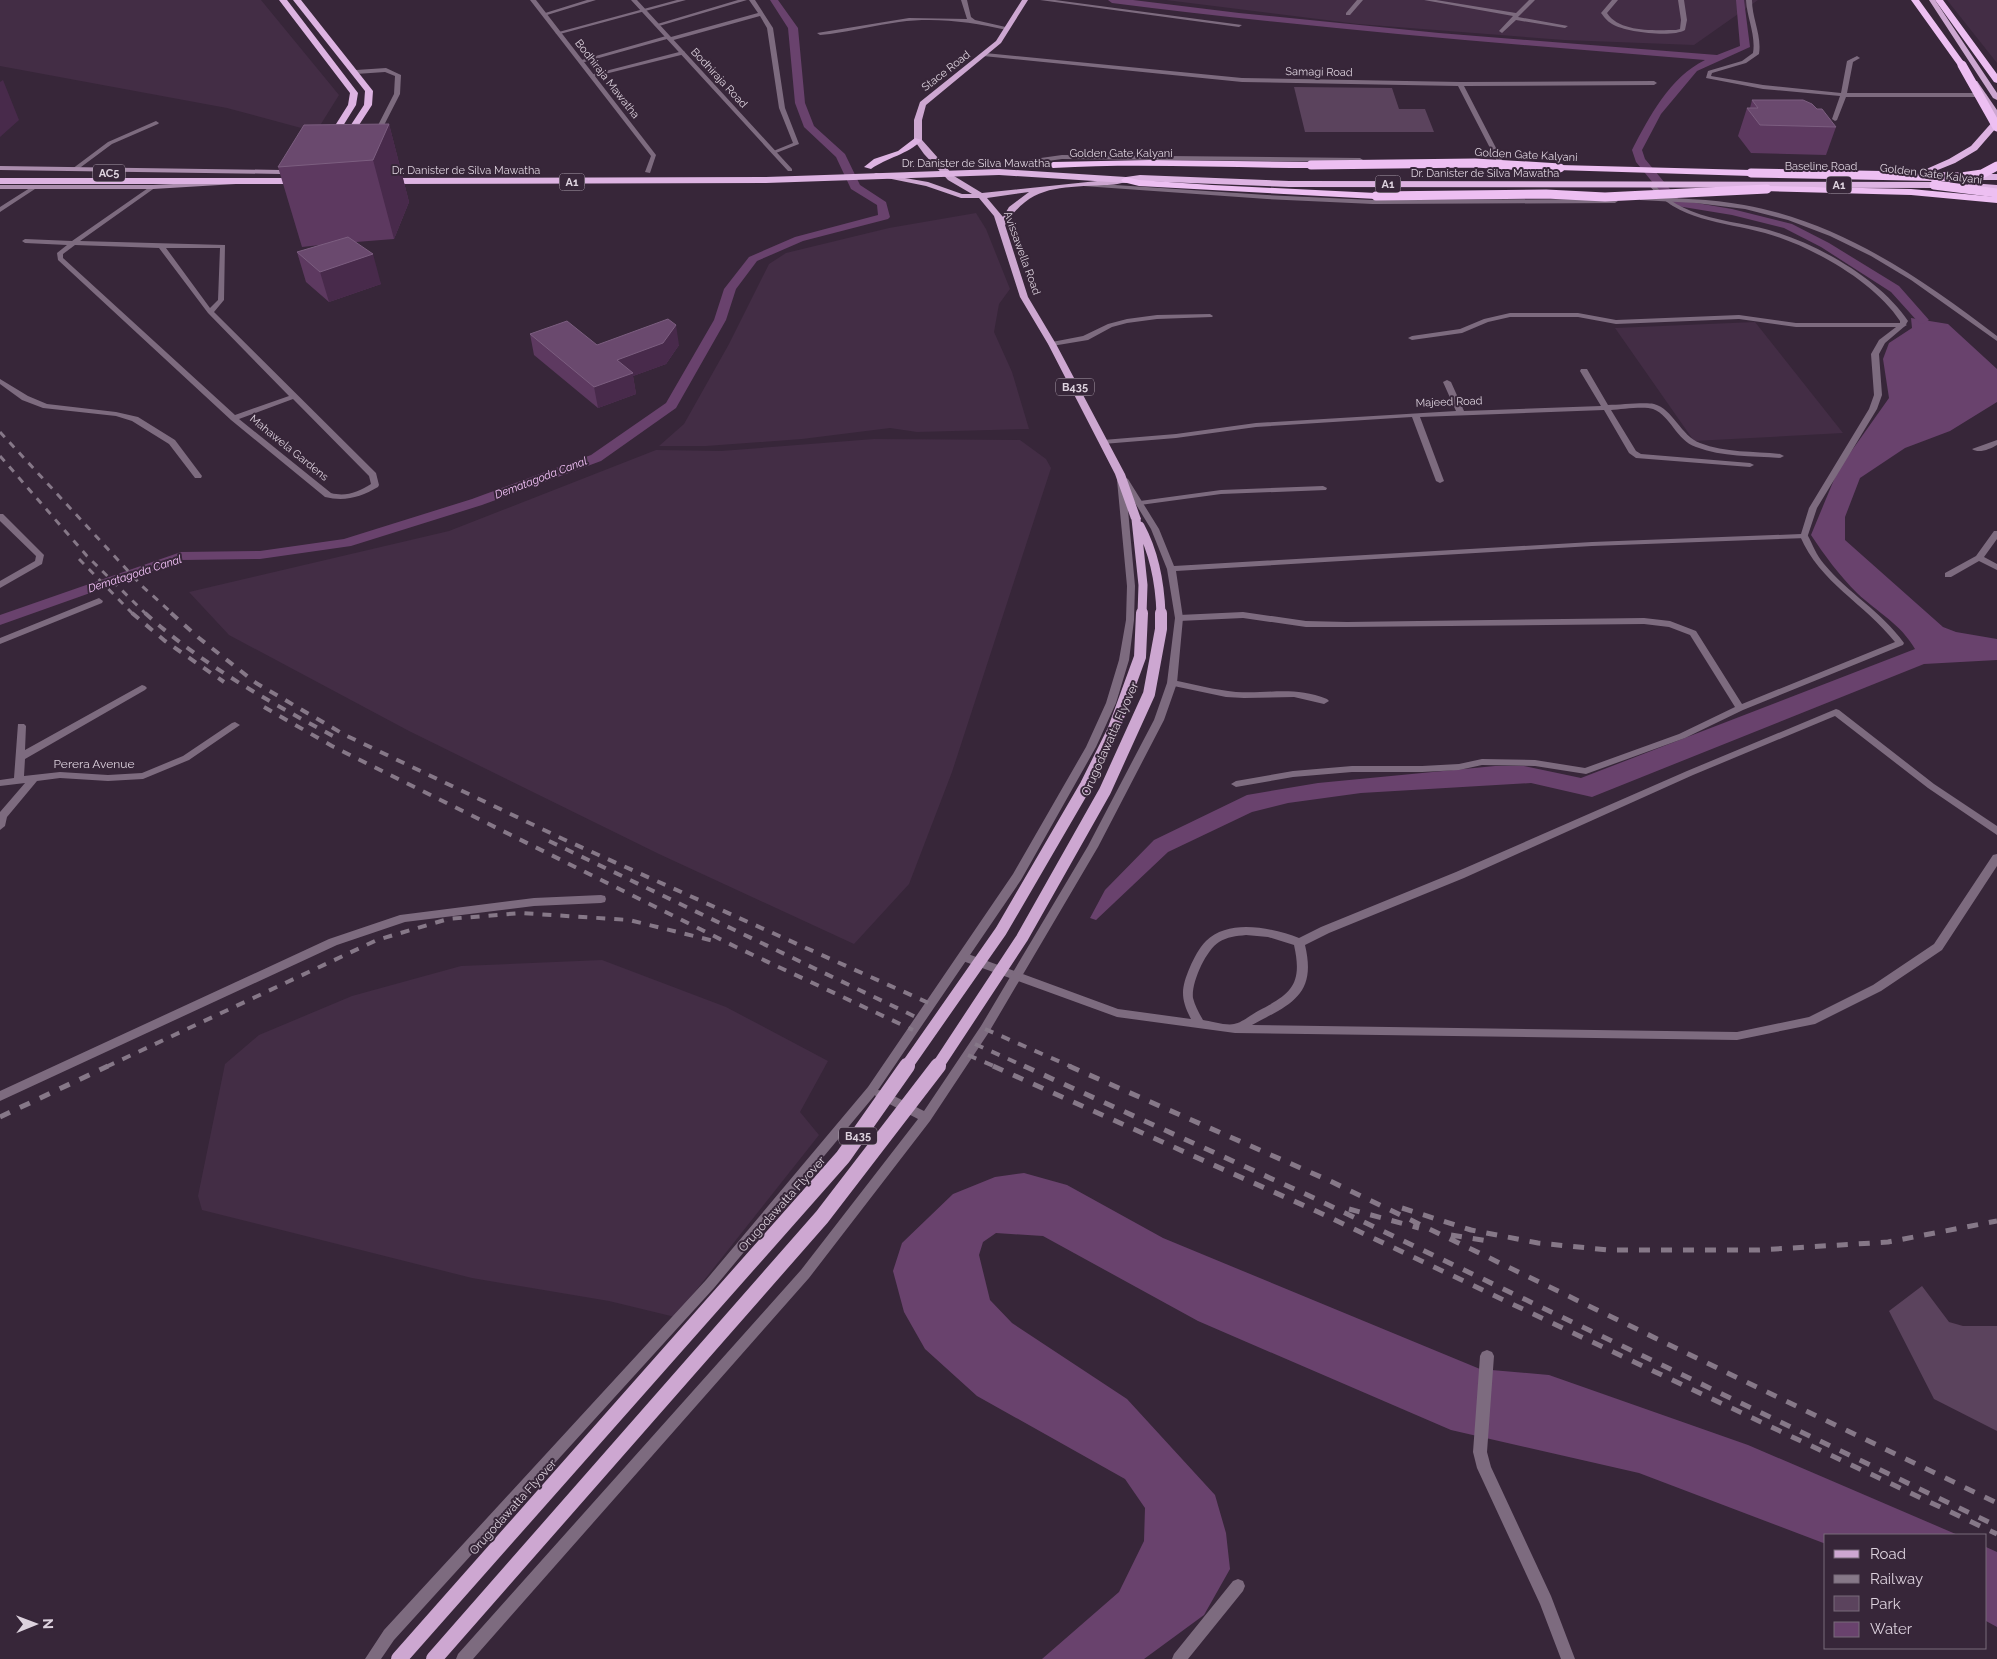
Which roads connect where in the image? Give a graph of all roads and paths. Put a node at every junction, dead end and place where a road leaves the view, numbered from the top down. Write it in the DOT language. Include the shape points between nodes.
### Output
graph roads {
  1 [pos="283,0"];
  2 [pos="297,0"];
  3 [pos="533,0"];
  4 [pos="594,0"];
  5 [pos="634,0"];
  6 [pos="683,0"];
  7 [pos="744,0"];
  8 [pos="752,0"];
  9 [pos="964,0"];
  10 [pos="1025,0"];
  11 [pos="1043,0"];
  12 [pos="1360,0"];
  13 [pos="1427,0"];
  14 [pos="1532,0"];
  15 [pos="1615,0"];
  16 [pos="1681,0"];
  17 [pos="1748,0"];
  18 [pos="1917,0"];
  19 [pos="1932,0"];
  20 [pos="1939,0"];
  21 [pos="643,10"];
  22 [pos="545,14"];
  23 [pos="762,14"];
  24 [pos="1348,14"];
  25 [pos="1515,16"];
  26 [pos="973,21"];
  27 [pos="656,24"];
  28 [pos="1239,25"];
  29 [pos="1565,26"];
  30 [pos="1007,28"];
  31 [pos="1502,31"];
  32 [pos="558,33"];
  33 [pos="820,33"];
  34 [pos="669,38"];
  35 [pos="683,53"];
  36 [pos="985,55"];
  37 [pos="1857,58"];
  38 [pos="581,61"];
  39 [pos="1984,63"];
  40 [pos="1962,65"];
  41 [pos="356,72"];
  42 [pos="593,75"];
  43 [pos="1997,80"];
  44 [pos="1654,83"];
  45 [pos="1460,84"];
  46 [pos="1997,85"];
  47 [pos="1844,95"];
  48 [pos="1984,95"];
  49 [pos="1997,98"];
  50 [pos="1997,111"];
  51 [pos="1835,119"];
  52 [pos="1997,122"];
  53 [pos="156,123"];
  54 [pos="1997,127"];
  55 [pos="376,136"];
  56 [pos="918,140"];
  57 [pos="324,148"];
  58 [pos="338,150"];
  59 [pos="774,152"];
  60 [pos="1499,160"];
  61 [pos="940,164"];
  62 [pos="1012,164"];
  63 [pos="1054,165"];
  64 [pos="1997,166"];
  65 [pos="0,168"];
  66 [pos="75,169"];
  67 [pos="790,170"];
  68 [pos="866,170"];
  69 [pos="385,172"];
  70 [pos="648,172"];
  71 [pos="0,173"];
  72 [pos="824,173"];
  73 [pos="946,173"];
  74 [pos="1750,173"];
  75 [pos="876,175"];
  76 [pos="218,177"];
  77 [pos="282,177"];
  78 [pos="1508,177"];
  79 [pos="1997,177"];
  80 [pos="1910,178"];
  81 [pos="1126,180"];
  82 [pos="0,181"];
  83 [pos="300,181"];
  84 [pos="310,181"];
  85 [pos="374,181"];
  86 [pos="1678,181"];
  87 [pos="1080,184"];
  88 [pos="1651,184"];
  89 [pos="0,187"];
  90 [pos="35,187"];
  91 [pos="153,187"];
  92 [pos="1056,187"];
  93 [pos="1997,188"];
  94 [pos="1914,191"];
  95 [pos="1997,193"];
  96 [pos="982,197"];
  97 [pos="1665,199"];
  98 [pos="1997,200"];
  99 [pos="1997,205"];
  100 [pos="0,210"];
  101 [pos="1002,224"];
  102 [pos="25,241"];
  103 [pos="74,242"];
  104 [pos="161,246"];
  105 [pos="210,312"];
  106 [pos="1210,316"];
  107 [pos="1903,325"];
  108 [pos="1412,338"];
  109 [pos="1997,339"];
  110 [pos="1052,344"];
  111 [pos="1584,371"];
  112 [pos="0,381"];
  113 [pos="1447,382"];
  114 [pos="295,396"];
  115 [pos="1607,408"];
  116 [pos="1461,413"];
  117 [pos="1415,415"];
  118 [pos="234,418"];
  119 [pos="1103,442"];
  120 [pos="1997,442"];
  121 [pos="1976,449"];
  122 [pos="1780,456"];
  123 [pos="1750,465"];
  124 [pos="1120,474"];
  125 [pos="198,476"];
  126 [pos="1440,481"];
  127 [pos="1323,488"];
  128 [pos="1140,503"];
  129 [pos="0,516"];
  130 [pos="1136,519"];
  131 [pos="1997,533"];
  132 [pos="1804,536"];
  133 [pos="1978,558"];
  134 [pos="1997,567"];
  135 [pos="1171,569"];
  136 [pos="1948,574"];
  137 [pos="0,585"];
  138 [pos="99,601"];
  139 [pos="1179,618"];
  140 [pos="0,641"];
  141 [pos="1172,683"];
  142 [pos="142,688"];
  143 [pos="1324,701"];
  144 [pos="1740,708"];
  145 [pos="235,725"];
  146 [pos="21,726"];
  147 [pos="21,757"];
  148 [pos="34,779"];
  149 [pos="19,781"];
  150 [pos="0,783"];
  151 [pos="1236,784"];
  152 [pos="0,826"];
  153 [pos="1997,832"];
  154 [pos="1997,858"];
  155 [pos="601,899"];
  156 [pos="1299,943"];
  157 [pos="964,957"];
  158 [pos="1016,977"];
  159 [pos="1200,1025"];
  160 [pos="1235,1029"];
  161 [pos="872,1090"];
  162 [pos="0,1096"];
  163 [pos="926,1118"];
  164 [pos="1487,1356"];
  165 [pos="1238,1586"];
  166 [pos="372,1659"];
  167 [pos="399,1659"];
  168 [pos="434,1659"];
  169 [pos="463,1659"];
  170 [pos="1179,1659"];
  171 [pos="1568,1659"];
  1 -- 57 [label="highway" via="354,92 352,105"];
  2 -- 41 [label="highway"];
  3 -- 22 [label="street, Bodhiraja Mawatha"];
  4 -- 22 [label="street"];
  5 -- 21 [label="street, Bodhiraja Road"];
  6 -- 21 [label="street"];
  7 -- 27 [label="street"];
  8 -- 23 [label="street"];
  9 -- 26 [label="street"];
  10 -- 30 [label="main road, Stace Road"];
  11 -- 28 [label="street"];
  12 -- 24 [label="street"];
  13 -- 25 [label="street"];
  14 -- 25 [label="street"];
  15 -- 16 [label="street" via="1604,13 1613,22 1635,30 1677,32 1685,24"];
  17 -- 47 [label="street" via="1757,37 1756,54 1744,62 1710,72 1708,77 1763,87"];
  18 -- 40 [label="highway"];
  18 -- 48 [label="main road"];
  19 -- 49 [label="main road"];
  20 -- 39 [label="highway"];
  21 -- 27 [label="street, Bodhiraja Road"];
  21 -- 32 [label="street"];
  22 -- 32 [label="street, Bodhiraja Mawatha"];
  23 -- 34 [label="street"];
  23 -- 59 [label="street" via="770,28 782,108 796,144"];
  25 -- 29 [label="street"];
  25 -- 31 [label="street"];
  26 -- 30 [label="street"];
  26 -- 33 [label="street" via="939,18 900,20"];
  27 -- 34 [label="street, Bodhiraja Road"];
  30 -- 36 [label="main road, Stace Road" via="999,42"];
  32 -- 38 [label="street, Bodhiraja Mawatha"];
  34 -- 35 [label="street, Bodhiraja Road"];
  34 -- 38 [label="street"];
  35 -- 42 [label="street"];
  35 -- 59 [label="street, Bodhiraja Road"];
  36 -- 45 [label="street, Samagi Road" via="1232,80"];
  36 -- 56 [label="main road, Stace Road" via="923,104 918,120"];
  37 -- 47 [label="street" via="1850,61"];
  38 -- 42 [label="street, Bodhiraja Mawatha"];
  39 -- 43 [label="highway"];
  39 -- 46 [label="highway"];
  40 -- 50 [label="highway, bridge"];
  40 -- 54 [label="highway, bridge"];
  41 -- 55 [label="street" via="386,70 398,75 397,94"];
  41 -- 58 [label="highway" via="370,90 370,99"];
  42 -- 70 [label="street, Bodhiraja Mawatha" via="654,156"];
  44 -- 45 [label="street, Samagi Road"];
  45 -- 60 [label="street"];
  47 -- 48 [label="street"];
  47 -- 51 [label="street"];
  48 -- 52 [label="main road"];
  52 -- 80 [label="highway" via="1974,148"];
  53 -- 66 [label="street" via="110,143"];
  56 -- 61 [label="main road"];
  56 -- 68 [label="highway" via="901,153 877,161"];
  59 -- 67 [label="street, Bodhiraja Road"];
  60 -- 62 [label="street" via="1255,161 1062,157"];
  60 -- 78 [label="street"];
  61 -- 62 [label="highway, Dr. Danister de Silva Mawatha / A1"];
  61 -- 68 [label="highway, Dr. Danister de Silva Mawatha / A1"];
  61 -- 73 [label="main road"];
  62 -- 63 [label="highway, Dr. Danister de Silva Mawatha / A1"];
  63 -- 74 [label="highway, Golden Gate Kalyani, bridge" via="1098,162 1208,165 1475,163"];
  63 -- 78 [label="highway, Dr. Danister de Silva Mawatha / A1" via="1231,175"];
  64 -- 74 [label="highway, bridge" via="1982,174 1961,177"];
  65 -- 66 [label="main road"];
  66 -- 77 [label="main road"];
  67 -- 70 [label="highway, Dr. Danister de Silva Mawatha / A1"];
  67 -- 72 [label="highway, Dr. Danister de Silva Mawatha / A1"];
  68 -- 72 [label="highway, Dr. Danister de Silva Mawatha / A1"];
  68 -- 75 [label="highway, Dr. Danister de Silva Mawatha / A1"];
  69 -- 70 [label="highway, Dr. Danister de Silva Mawatha / A1"];
  71 -- 76 [label="highway, AC5"];
  72 -- 85 [label="highway, Dr. Danister de Silva Mawatha / A1" via="597,182"];
  73 -- 75 [label="highway, Dr. Danister de Silva Mawatha / A1"];
  73 -- 81 [label="highway, Dr. Danister de Silva Mawatha / A1" via="1035,173"];
  73 -- 96 [label="main road, Avissawella Road / B435"];
  74 -- 95 [label="highway, Golden Gate Kalyani, bridge" via="1876,179"];
  75 -- 96 [label="main road" via="928,184 961,196"];
  76 -- 77 [label="highway, AC5"];
  76 -- 82 [label="highway, AC5"];
  77 -- 83 [label="highway, AC5"];
  77 -- 83 [label="highway, AC5" via="306,172"];
  77 -- 91 [label="main road"];
  78 -- 86 [label="highway, Dr. Danister de Silva Mawatha / A1" via="1631,177"];
  79 -- 80 [label="highway, Baseline Road / A1"];
  80 -- 86 [label="highway, Baseline Road / A1"];
  81 -- 87 [label="main road"];
  81 -- 88 [label="highway, Dr. Danister de Silva Mawatha / A1" via="1289,184"];
  81 -- 94 [label="highway, Golden Gate Kalyani, bridge" via="1194,187 1376,196 1605,196 1768,189"];
  83 -- 84 [label="highway"];
  86 -- 88 [label="highway, Dr. Danister de Silva Mawatha / A1"];
  86 -- 93 [label="highway, Baseline Road / A1"];
  87 -- 92 [label="main road"];
  87 -- 97 [label="street" via="1373,202"];
  88 -- 97 [label="street"];
  89 -- 90 [label="main road"];
  90 -- 91 [label="main road"];
  90 -- 100 [label="street"];
  91 -- 103 [label="street, Mahawela Gardens"];
  92 -- 96 [label="main road"];
  92 -- 101 [label="main road" via="1020,199"];
  94 -- 98 [label="highway, Golden Gate Kalyani"];
  94 -- 99 [label="highway"];
  96 -- 101 [label="main road, Avissawella Road / B435"];
  97 -- 107 [label="street" via="1682,210 1770,232 1818,252 1863,279 1885,298 1902,318"];
  97 -- 109 [label="street" via="1763,210 1807,222 1849,240 1916,278"];
  101 -- 110 [label="main road, Avissawella Road / B435" via="1024,297"];
  102 -- 103 [label="street"];
  103 -- 104 [label="street"];
  103 -- 118 [label="street, Mahawela Gardens" via="60,253 60,259"];
  104 -- 105 [label="street, Mahawela Gardens"];
  104 -- 105 [label="street" via="223,246 220,300"];
  105 -- 114 [label="street, Mahawela Gardens"];
  106 -- 110 [label="street" via="1126,321 1110,324 1085,338"];
  107 -- 108 [label="street" via="1796,325 1739,317 1616,322 1578,315 1510,315 1486,320 1462,331"];
  107 -- 132 [label="street" via="1882,342 1875,354 1878,395 1873,409 1813,508"];
  110 -- 119 [label="main road, Avissawella Road / B435"];
  111 -- 115 [label="street"];
  112 -- 125 [label="street" via="25,398 46,406 135,419 172,442"];
  113 -- 116 [label="street"];
  114 -- 118 [label="street"];
  114 -- 118 [label="street, Mahawela Gardens" via="373,475 375,485 351,496 336,498 328,495"];
  115 -- 116 [label="street, Majeed Road"];
  115 -- 122 [label="street, Majeed Road" via="1653,406 1690,442 1707,448"];
  115 -- 123 [label="street" via="1628,447 1639,456"];
  116 -- 117 [label="street, Majeed Road"];
  117 -- 119 [label="street, Majeed Road" via="1256,425"];
  117 -- 126 [label="street"];
  119 -- 124 [label="main road, Avissawella Road / B435"];
  120 -- 121 [label="street"];
  124 -- 128 [label="street"];
  124 -- 130 [label="main road, Avissawella Road / B435"];
  124 -- 157 [label="street" via="1129,553 1130,620 1124,660 1091,747 1056,812"];
  127 -- 128 [label="street" via="1221,492"];
  128 -- 135 [label="street" via="1155,529"];
  129 -- 137 [label="street" via="40,555 39,562"];
  130 -- 167 [label="main road, Orugodawatta Flyover / B435, bridge" via="1142,585 1140,657 1109,739 1086,785 1001,931 843,1157"];
  130 -- 168 [label="main road, Orugodawatta Flyover / B435, bridge" via="1150,545 1160,589 1161,630 1149,694 1105,792 1022,938 938,1066 822,1217"];
  131 -- 133 [label="street"];
  132 -- 135 [label="street" via="1572,545"];
  132 -- 144 [label="street" via="1841,587 1891,630 1900,643"];
  133 -- 134 [label="street"];
  133 -- 136 [label="street"];
  135 -- 139 [label="street"];
  138 -- 140 [label="street"];
  139 -- 141 [label="street"];
  139 -- 144 [label="street" via="1266,617 1294,624 1516,620 1652,622 1684,627 1694,633"];
  141 -- 143 [label="street" via="1244,695 1272,692 1310,695"];
  141 -- 158 [label="street" via="1159,720 1126,787"];
  142 -- 147 [label="street"];
  144 -- 151 [label="street" via="1682,736 1586,771 1510,761 1422,769 1302,773"];
  145 -- 148 [label="street, Perera Avenue" via="186,758 143,776 60,775"];
  146 -- 147 [label="street"];
  147 -- 149 [label="street"];
  148 -- 149 [label="street, Perera Avenue"];
  148 -- 152 [label="street" via="2,816"];
  149 -- 150 [label="street, Perera Avenue"];
  153 -- 156 [label="street" via="1931,786 1836,712"];
  154 -- 160 [label="street" via="1938,947 1876,988 1811,1021 1737,1036"];
  155 -- 162 [label="street" via="534,902 404,918 333,942"];
  156 -- 159 [label="street" via="1268,932 1238,932 1213,940 1201,956 1188,985 1187,1004"];
  156 -- 160 [label="street" via="1305,961 1292,997 1275,1010"];
  157 -- 158 [label="street"];
  157 -- 161 [label="street"];
  158 -- 159 [label="street" via="1117,1013"];
  158 -- 163 [label="street"];
  159 -- 160 [label="street"];
  161 -- 163 [label="street"];
  161 -- 166 [label="street" via="710,1284 389,1635"];
  163 -- 169 [label="street" via="805,1274"];
  164 -- 171 [label="street" via="1480,1452 1484,1468 1546,1600"];
  165 -- 170 [label="street"];
}
